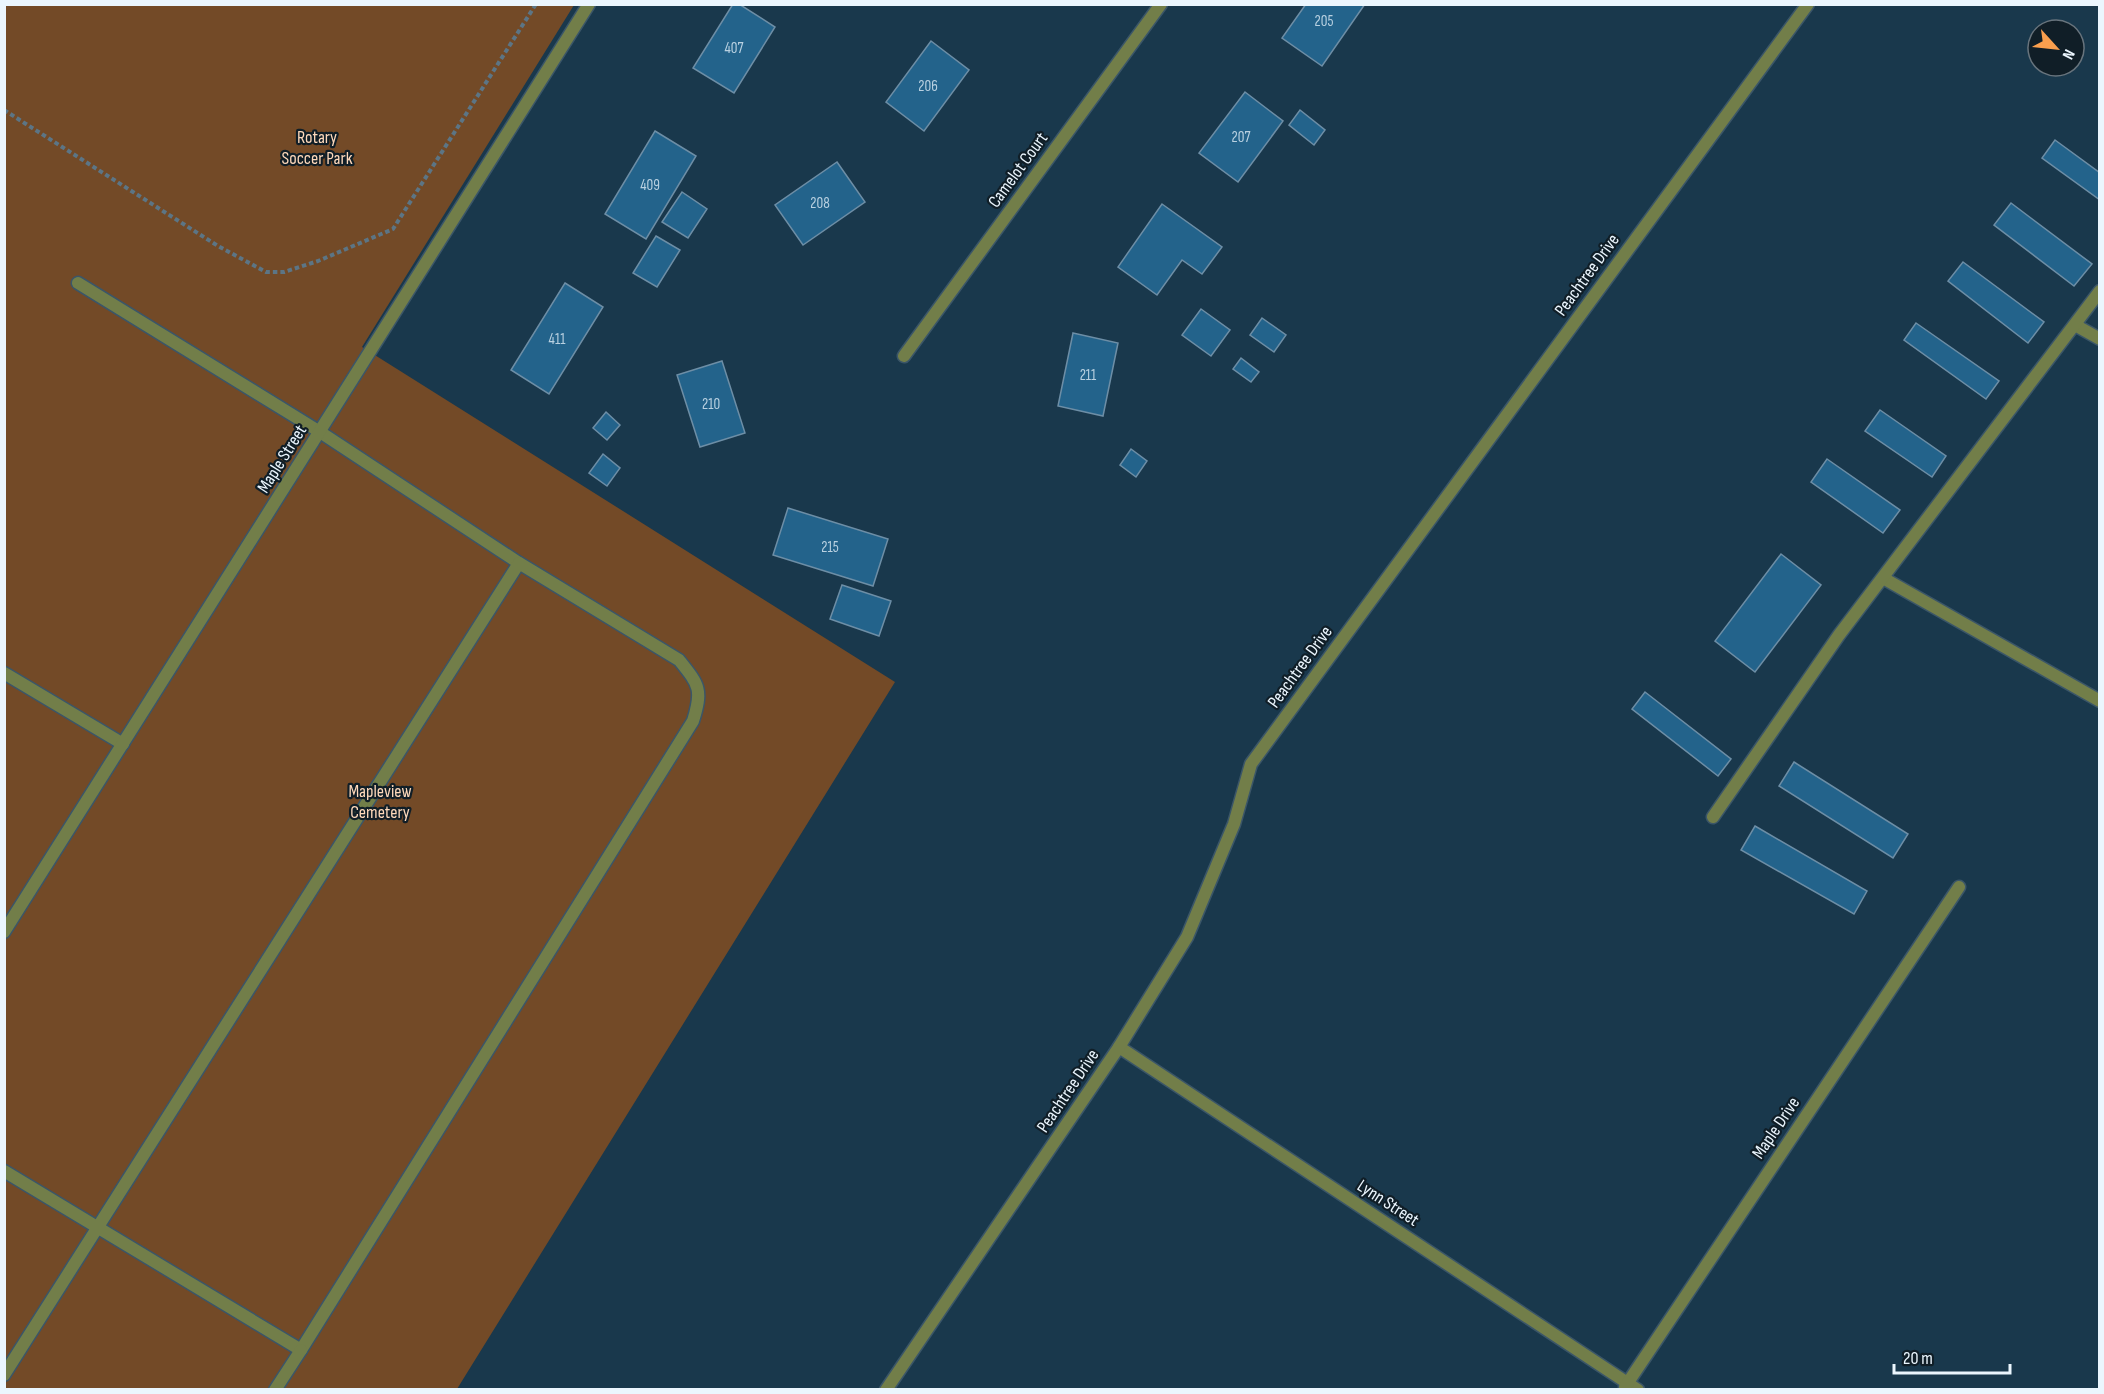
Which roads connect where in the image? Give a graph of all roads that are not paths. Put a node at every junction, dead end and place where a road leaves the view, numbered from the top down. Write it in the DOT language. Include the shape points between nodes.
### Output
graph roads {
  1 [pos="589,4"];
  2 [pos="1161,4"];
  3 [pos="1808,4"];
  4 [pos="78,283"];
  5 [pos="2100,291"];
  6 [pos="2075,325"];
  7 [pos="2100,339"];
  8 [pos="904,356"];
  9 [pos="320,432"];
  10 [pos="519,563"];
  11 [pos="1883,578"];
  12 [pos="4,673"];
  13 [pos="2100,701"];
  14 [pos="123,744"];
  15 [pos="1713,817"];
  16 [pos="1959,887"];
  17 [pos="4,932"];
  18 [pos="1119,1047"];
  19 [pos="4,1171"];
  20 [pos="97,1228"];
  21 [pos="301,1350"];
  22 [pos="4,1375"];
  23 [pos="1630,1387"];
  24 [pos="275,1389"];
  25 [pos="886,1389"];
  1 -- 9 [label="street, Maple Street"];
  2 -- 8 [label="street, Camelot Court"];
  3 -- 18 [label="street, Peachtree Drive" via="1251,764 1234,824 1187,937"];
  4 -- 9 [label="street"];
  5 -- 6 [label="street"];
  6 -- 7 [label="street"];
  6 -- 11 [label="street"];
  9 -- 10 [label="street"];
  9 -- 14 [label="street, Maple Street"];
  10 -- 20 [label="street"];
  10 -- 21 [label="street" via="679,660 698,683 699,704 693,722"];
  11 -- 13 [label="street"];
  11 -- 15 [label="street"];
  12 -- 14 [label="street"];
  14 -- 17 [label="street, Maple Street"];
  16 -- 23 [label="street, Maple Drive"];
  18 -- 23 [label="street, Lynn Street"];
  18 -- 25 [label="street, Peachtree Drive"];
  19 -- 20 [label="street"];
  20 -- 21 [label="street"];
  20 -- 22 [label="street"];
  21 -- 24 [label="street"];
}
